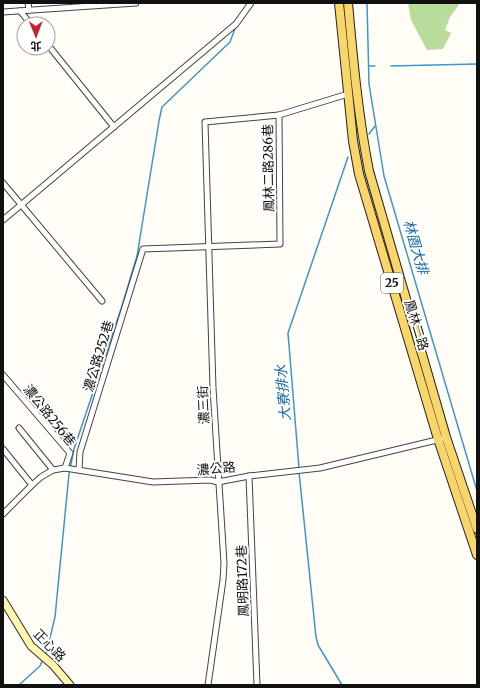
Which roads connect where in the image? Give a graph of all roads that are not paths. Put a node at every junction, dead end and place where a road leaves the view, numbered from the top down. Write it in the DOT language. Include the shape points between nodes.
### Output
graph roads {
  1 [pos="28,3"];
  2 [pos="136,3"];
  3 [pos="251,3"];
  4 [pos="338,3"];
  5 [pos="348,3"];
  6 [pos="28,10"];
  7 [pos="20,11"];
  8 [pos="3,12"];
  9 [pos="24,16"];
  10 [pos="56,56"];
  11 [pos="348,94"];
  12 [pos="279,115"];
  13 [pos="114,127"];
  14 [pos="3,183"];
  15 [pos="21,205"];
  16 [pos="3,220"];
  17 [pos="208,247"];
  18 [pos="102,301"];
  19 [pos="4,378"];
  20 [pos="19,428"];
  21 [pos="442,438"];
  22 [pos="3,449"];
  23 [pos="68,469"];
  24 [pos="53,470"];
  25 [pos="79,470"];
  26 [pos="249,476"];
  27 [pos="218,482"];
  28 [pos="32,485"];
  29 [pos="3,514"];
  30 [pos="477,530"];
  31 [pos="477,555"];
  32 [pos="3,600"];
  33 [pos="70,685"];
  34 [pos="208,685"];
  35 [pos="257,685"];
  1 -- 6 [label="street"];
  2 -- 6 [label="street"];
  3 -- 13 [label="street" via="236,24"];
  4 -- 11 [label="main road, 鳳林二路 / 25"];
  5 -- 21 [label="main road, 鳳林二路 / 25" via="356,92 369,171"];
  6 -- 7 [label="street"];
  7 -- 8 [label="street"];
  7 -- 9 [label="street"];
  10 -- 13 [label="street"];
  11 -- 12 [label="street, 鳳林二路286巷"];
  11 -- 21 [label="main road, 鳳林二路 / 25" via="359,174"];
  12 -- 17 [label="street, 濃三街" via="205,122"];
  12 -- 17 [label="street, 鳳林二路286巷" via="280,244"];
  13 -- 15 [label="street"];
  14 -- 15 [label="street"];
  15 -- 16 [label="street"];
  15 -- 18 [label="street"];
  17 -- 25 [label="street, 濃公路252巷" via="143,249 80,452"];
  17 -- 27 [label="street, 濃三街"];
  19 -- 23 [label="street, 濃公路256巷" via="70,453"];
  20 -- 24 [label="street"];
  21 -- 26 [label="street, 濃公路" via="305,471"];
  21 -- 30 [label="main road, 鳳林二路 / 25"];
  21 -- 31 [label="main road, 鳳林二路 / 25"];
  22 -- 28 [label="street"];
  23 -- 24 [label="street, 濃公路"];
  23 -- 25 [label="street, 濃公路"];
  24 -- 28 [label="street, 濃公路"];
  25 -- 27 [label="street, 濃公路" via="153,482"];
  26 -- 27 [label="street, 濃公路"];
  26 -- 35 [label="street, 鳳明路172巷"];
  27 -- 34 [label="street, 濃三街" via="224,564"];
  28 -- 29 [label="street, 濃公路"];
  32 -- 33 [label="street, 正心路" via="31,646 59,671"];
}
